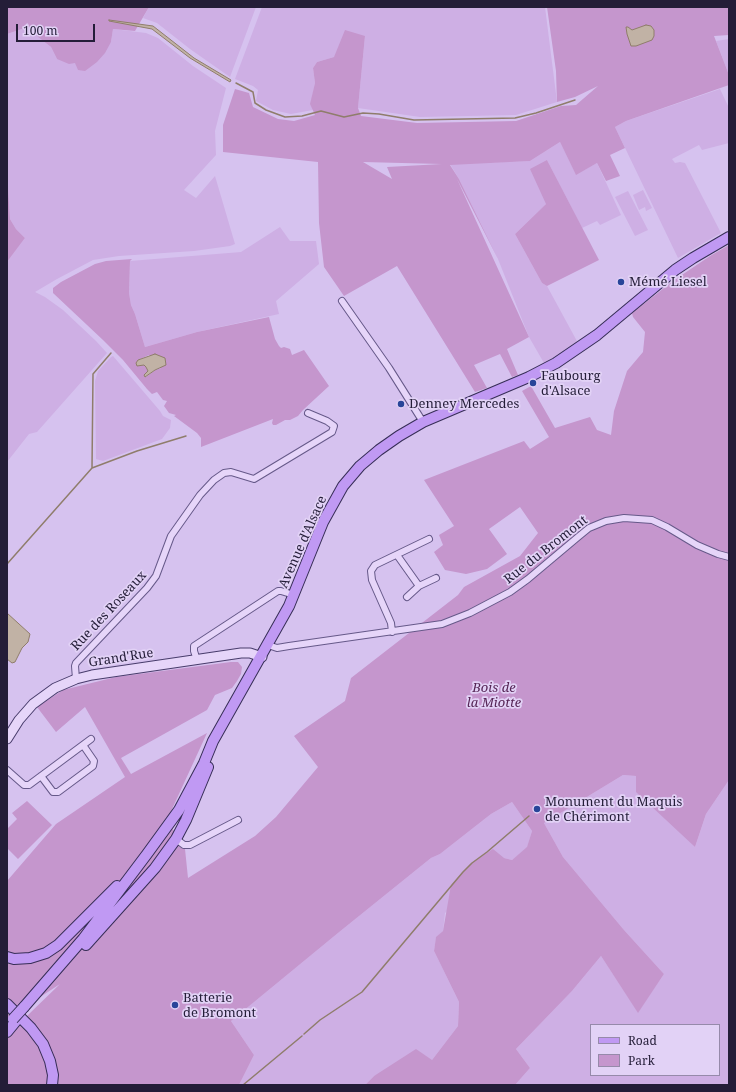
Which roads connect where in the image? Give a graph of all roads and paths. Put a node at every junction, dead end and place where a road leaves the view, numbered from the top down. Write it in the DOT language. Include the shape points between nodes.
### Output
graph roads {
  1 [pos="729,237"];
  2 [pos="342,301"];
  3 [pos="308,413"];
  4 [pos="423,422"];
  5 [pos="429,539"];
  6 [pos="397,555"];
  7 [pos="729,557"];
  8 [pos="436,578"];
  9 [pos="419,586"];
  10 [pos="294,595"];
  11 [pos="407,597"];
  12 [pos="392,632"];
  13 [pos="268,645"];
  14 [pos="262,657"];
  15 [pos="197,660"];
  16 [pos="76,679"];
  17 [pos="225,721"];
  18 [pos="7,739"];
  19 [pos="91,739"];
  20 [pos="82,745"];
  21 [pos="7,770"];
  22 [pos="41,776"];
  23 [pos="238,820"];
  24 [pos="176,839"];
  25 [pos="148,854"];
  26 [pos="7,957"];
  27 [pos="7,1004"];
  28 [pos="25,1009"];
  29 [pos="12,1022"];
  30 [pos="7,1032"];
  31 [pos="52,1085"];
  1 -- 4 [label="main road, Avenue d'Alsace" via="675,270 597,335 556,363"];
  2 -- 4 [label="street"];
  3 -- 16 [label="street, Rue des Roseaux" via="334,426 332,432 254,479 231,472 224,473 214,480 171,536 156,576 147,588 76,663"];
  4 -- 10 [label="main road, Avenue d'Alsace" via="379,450 360,466 343,486 323,522"];
  5 -- 6 [label="street"];
  6 -- 9 [label="street"];
  6 -- 12 [label="street" via="375,565 371,571"];
  7 -- 12 [label="street, Rue du Bromont" via="697,545 652,520 624,518 606,521 578,536 510,592 470,613 442,624"];
  8 -- 9 [label="street"];
  9 -- 11 [label="street"];
  10 -- 13 [label="main road, Avenue d'Alsace"];
  10 -- 15 [label="street" via="278,591 194,646"];
  12 -- 13 [label="street, Rue du Bromont" via="277,648"];
  13 -- 14 [label="main road, Avenue d'Alsace"];
  14 -- 15 [label="street, Grand'Rue" via="241,653"];
  14 -- 17 [label="main road, Avenue d'Alsace"];
  15 -- 16 [label="street, Grand'Rue"];
  16 -- 18 [label="street, Grand'Rue" via="55,688 33,704"];
  17 -- 24 [label="main road, Avenue d'Alsace"];
  17 -- 25 [label="main road, Avenue d'Alsace" via="179,810"];
  19 -- 20 [label="street"];
  20 -- 22 [label="street"];
  20 -- 22 [label="street" via="94,761 88,770 58,792 53,792"];
  21 -- 22 [label="street" via="26,786"];
  23 -- 24 [label="street" via="190,845 184,845"];
  24 -- 28 [label="main road, Avenue d'Alsace" via="155,868"];
  25 -- 26 [label="main road" via="58,945 46,953 30,958"];
  25 -- 28 [label="main road"];
  27 -- 31 [label="main road" via="43,1044 50,1061"];
  28 -- 29 [label="main road, bridge"];
  29 -- 30 [label="main road"];
}
